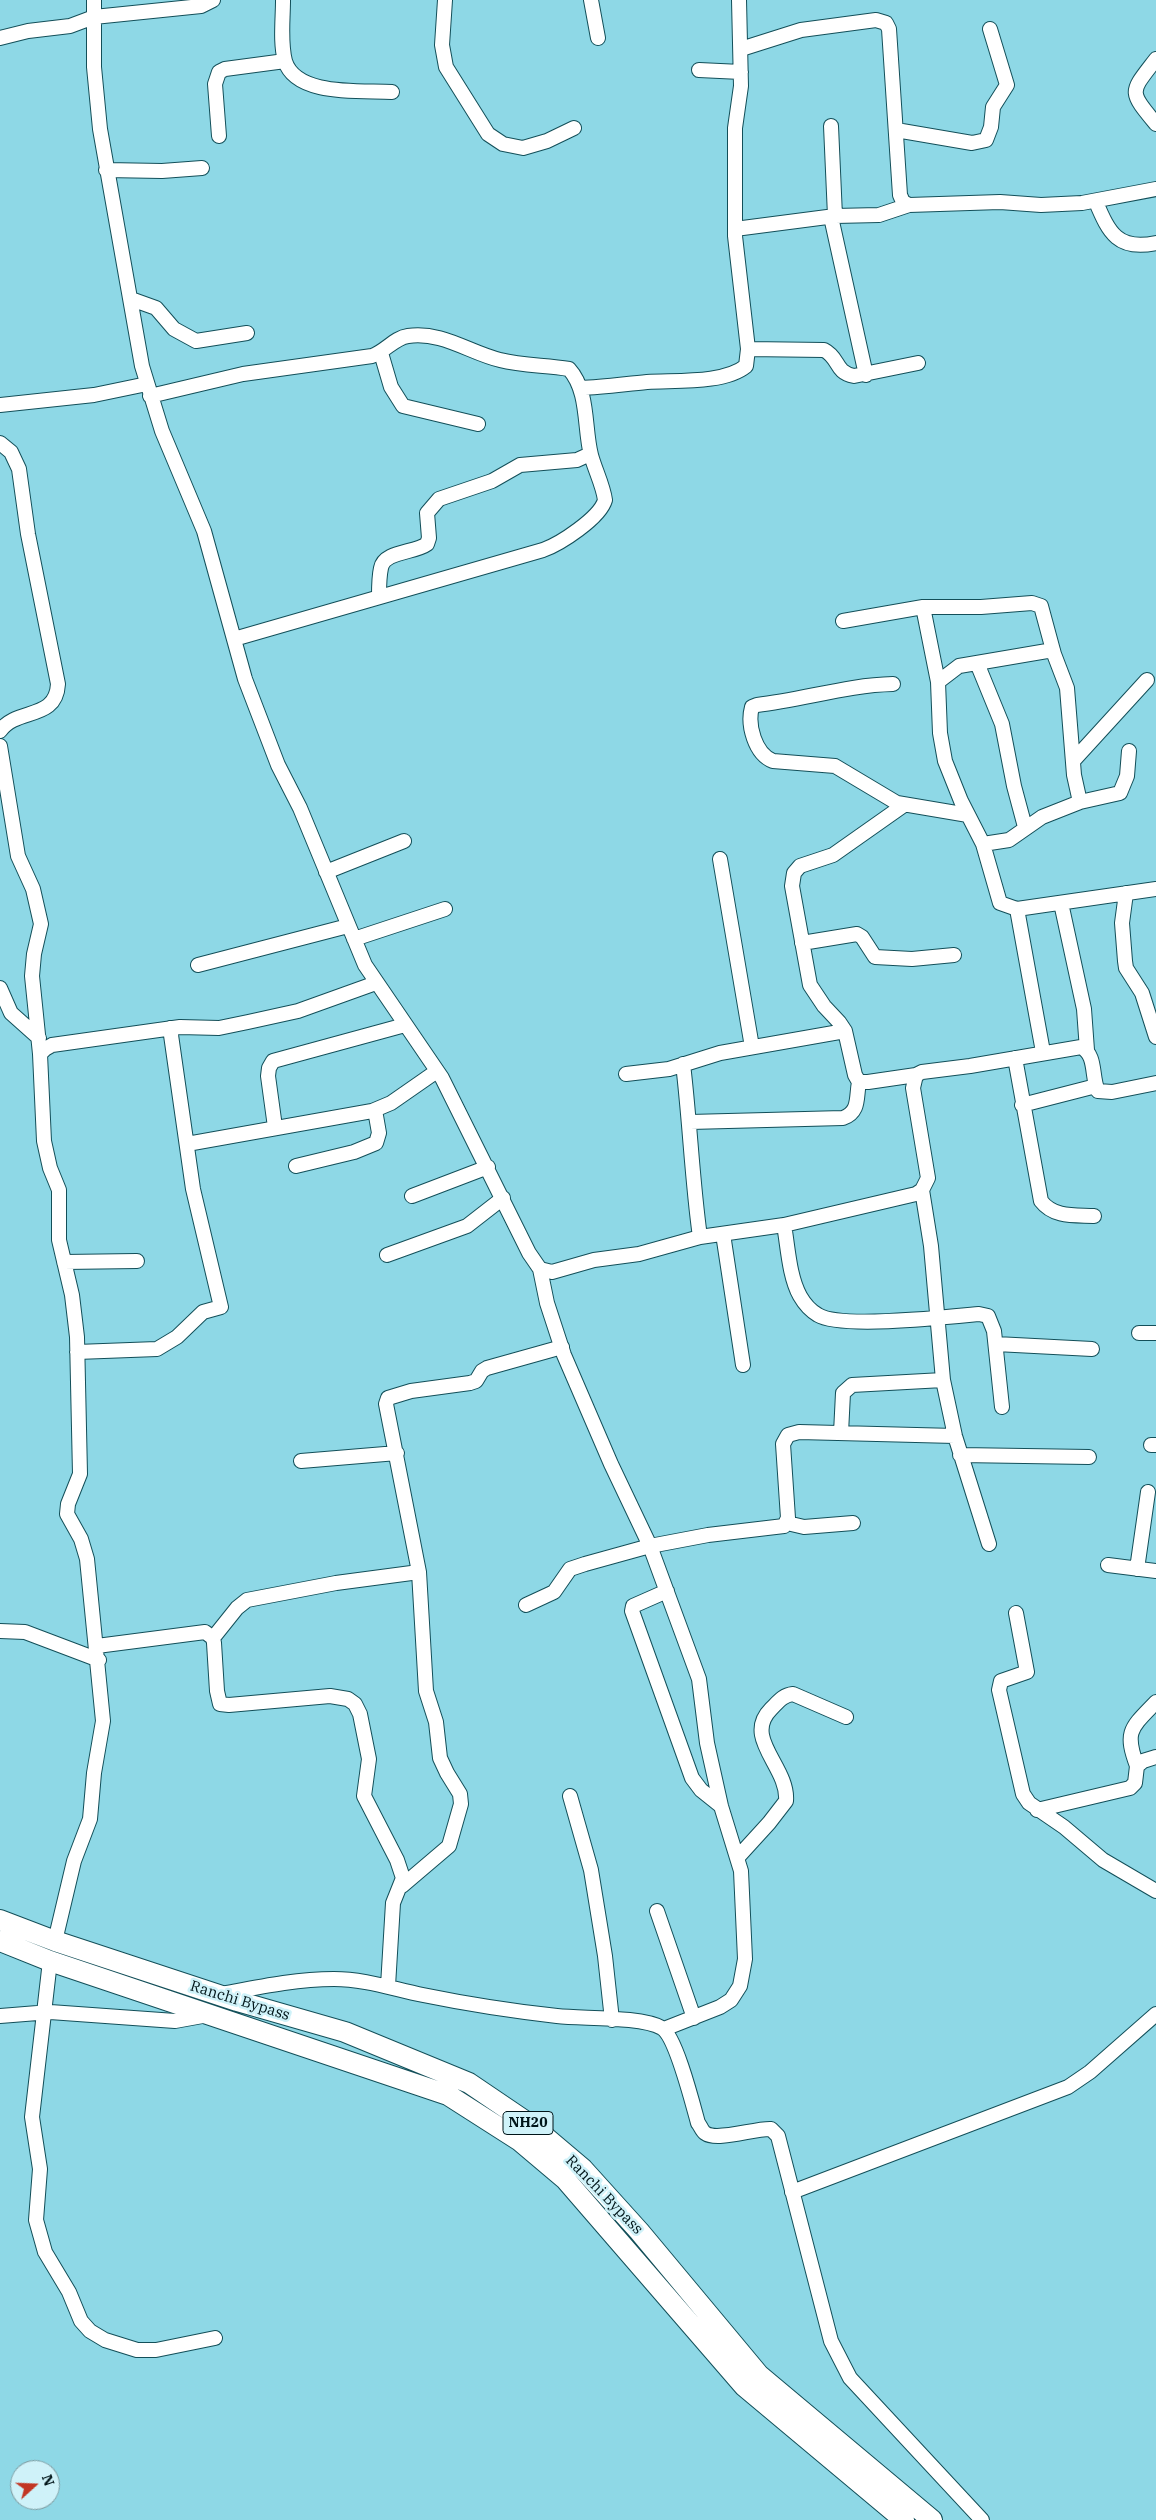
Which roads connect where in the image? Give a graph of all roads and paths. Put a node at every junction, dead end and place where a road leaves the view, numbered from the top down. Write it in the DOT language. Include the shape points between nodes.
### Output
graph roads {
  1 [pos="94,0"];
  2 [pos="213,0"];
  3 [pos="283,0"];
  4 [pos="445,0"];
  5 [pos="591,0"];
  6 [pos="739,0"];
  7 [pos="94,17"];
  8 [pos="990,29"];
  9 [pos="0,38"];
  10 [pos="598,38"];
  11 [pos="741,49"];
  12 [pos="1156,59"];
  13 [pos="285,61"];
  14 [pos="699,70"];
  15 [pos="741,72"];
  16 [pos="392,92"];
  17 [pos="1156,124"];
  18 [pos="831,126"];
  19 [pos="574,128"];
  20 [pos="896,130"];
  21 [pos="219,136"];
  22 [pos="202,168"];
  23 [pos="106,170"];
  24 [pos="1156,189"];
  25 [pos="1096,202"];
  26 [pos="909,205"];
  27 [pos="833,216"];
  28 [pos="735,229"];
  29 [pos="1156,243"];
  30 [pos="131,299"];
  31 [pos="247,333"];
  32 [pos="748,349"];
  33 [pos="381,353"];
  34 [pos="918,363"];
  35 [pos="866,375"];
  36 [pos="580,388"];
  37 [pos="149,390"];
  38 [pos="0,406"];
  39 [pos="478,424"];
  40 [pos="0,443"];
  41 [pos="590,454"];
  42 [pos="379,596"];
  43 [pos="923,608"];
  44 [pos="843,621"];
  45 [pos="234,639"];
  46 [pos="1053,650"];
  47 [pos="977,663"];
  48 [pos="1147,680"];
  49 [pos="938,682"];
  50 [pos="893,684"];
  51 [pos="0,731"];
  52 [pos="0,746"];
  53 [pos="1129,751"];
  54 [pos="1073,762"];
  55 [pos="1080,802"];
  56 [pos="904,804"];
  57 [pos="968,815"];
  58 [pos="1025,827"];
  59 [pos="404,841"];
  60 [pos="983,844"];
  61 [pos="720,859"];
  62 [pos="326,872"];
  63 [pos="1156,889"];
  64 [pos="1126,893"];
  65 [pos="1061,903"];
  66 [pos="445,909"];
  67 [pos="1017,909"];
  68 [pos="348,926"];
  69 [pos="354,939"];
  70 [pos="802,943"];
  71 [pos="954,955"];
  72 [pos="198,965"];
  73 [pos="376,983"];
  74 [pos="0,988"];
  75 [pos="405,1025"];
  76 [pos="170,1028"];
  77 [pos="845,1031"];
  78 [pos="1156,1037"];
  79 [pos="39,1038"];
  80 [pos="752,1047"];
  81 [pos="1087,1050"];
  82 [pos="1043,1052"];
  83 [pos="40,1054"];
  84 [pos="1015,1058"];
  85 [pos="683,1064"];
  86 [pos="437,1071"];
  87 [pos="626,1074"];
  88 [pos="916,1075"];
  89 [pos="859,1082"];
  90 [pos="1156,1083"];
  91 [pos="1096,1086"];
  92 [pos="1022,1104"];
  93 [pos="375,1110"];
  94 [pos="690,1122"];
  95 [pos="276,1127"];
  96 [pos="187,1144"];
  97 [pos="296,1166"];
  98 [pos="488,1168"];
  99 [pos="922,1190"];
  100 [pos="412,1196"];
  101 [pos="503,1198"];
  102 [pos="1094,1216"];
  103 [pos="784,1225"];
  104 [pos="723,1234"];
  105 [pos="700,1237"];
  106 [pos="387,1255"];
  107 [pos="137,1261"];
  108 [pos="64,1262"];
  109 [pos="540,1269"];
  110 [pos="936,1318"];
  111 [pos="1139,1333"];
  112 [pos="1156,1333"];
  113 [pos="996,1344"];
  114 [pos="562,1347"];
  115 [pos="1092,1349"];
  116 [pos="77,1352"];
  117 [pos="743,1365"];
  118 [pos="943,1380"];
  119 [pos="1002,1407"];
  120 [pos="842,1433"];
  121 [pos="955,1436"];
  122 [pos="397,1453"];
  123 [pos="960,1455"];
  124 [pos="1089,1456"];
  125 [pos="301,1461"];
  126 [pos="1148,1492"];
  127 [pos="787,1523"];
  128 [pos="853,1523"];
  129 [pos="989,1544"];
  130 [pos="650,1546"];
  131 [pos="1108,1565"];
  132 [pos="1137,1569"];
  133 [pos="1156,1571"];
  134 [pos="419,1572"];
  135 [pos="667,1591"];
  136 [pos="526,1605"];
  137 [pos="1016,1613"];
  138 [pos="0,1631"];
  139 [pos="213,1638"];
  140 [pos="97,1646"];
  141 [pos="99,1660"];
  142 [pos="1156,1702"];
  143 [pos="846,1717"];
  144 [pos="1156,1758"];
  145 [pos="1137,1766"];
  146 [pos="570,1796"];
  147 [pos="721,1806"];
  148 [pos="1037,1810"];
  149 [pos="738,1857"];
  150 [pos="402,1886"];
  151 [pos="1156,1891"];
  152 [pos="657,1911"];
  153 [pos="0,1920"];
  154 [pos="0,1941"];
  155 [pos="55,1941"];
  156 [pos="50,1961"];
  157 [pos="388,1986"];
  158 [pos="219,1995"];
  159 [pos="44,2012"];
  160 [pos="1156,2014"];
  161 [pos="209,2015"];
  162 [pos="0,2016"];
  163 [pos="694,2018"];
  164 [pos="612,2020"];
  165 [pos="664,2029"];
  166 [pos="792,2192"];
  167 [pos="215,2338"];
  168 [pos="904,2520"];
  169 [pos="932,2520"];
  170 [pos="982,2520"];
  1 -- 7 [label="street"];
  2 -- 7 [label="street" via="201,6"];
  3 -- 13 [label="street"];
  4 -- 19 [label="street" via="442,46 446,67 488,134 503,144 523,148"];
  5 -- 10 [label="street"];
  6 -- 11 [label="street"];
  7 -- 9 [label="street" via="70,26"];
  7 -- 23 [label="street" via="95,80"];
  8 -- 20 [label="street" via="1007,85 993,107 986,140 972,142"];
  11 -- 15 [label="street"];
  11 -- 20 [label="street" via="801,30 881,20 889,29"];
  12 -- 17 [label="street" via="1135,91 1140,106"];
  13 -- 16 [label="street" via="293,76 314,86"];
  13 -- 21 [label="street" via="219,72 214,84"];
  14 -- 15 [label="street"];
  15 -- 28 [label="street" via="735,128"];
  18 -- 27 [label="street"];
  20 -- 26 [label="street" via="900,195"];
  22 -- 23 [label="street"];
  23 -- 30 [label="street"];
  24 -- 25 [label="street"];
  25 -- 26 [label="street"];
  25 -- 29 [label="street" via="1105,224 1118,239 1134,245"];
  26 -- 27 [label="street" via="879,215"];
  27 -- 28 [label="street"];
  27 -- 35 [label="street"];
  28 -- 32 [label="street"];
  30 -- 31 [label="street" via="156,308 174,329 196,341"];
  30 -- 37 [label="street"];
  32 -- 35 [label="street" via="824,350 834,357 845,374"];
  32 -- 36 [label="street" via="746,366 731,374"];
  33 -- 36 [label="street" via="401,338 436,338 502,361 569,369"];
  33 -- 37 [label="street"];
  33 -- 39 [label="street" via="390,387 402,406"];
  34 -- 35 [label="street"];
  36 -- 41 [label="street"];
  37 -- 38 [label="street"];
  37 -- 45 [label="street" via="174,461 204,531"];
  40 -- 51 [label="street" via="15,457 19,469 32,557 58,684 57,696 51,704 10,721"];
  41 -- 42 [label="street" via="577,460 520,465 492,481 439,500 427,513 427,544 384,561"];
  41 -- 42 [label="street" via="604,496 604,506 563,541 543,550"];
  42 -- 45 [label="street"];
  43 -- 44 [label="street"];
  43 -- 46 [label="street" via="1037,603 1044,611"];
  43 -- 49 [label="street"];
  45 -- 62 [label="street" via="255,708"];
  46 -- 47 [label="street"];
  46 -- 54 [label="street" via="1067,688"];
  47 -- 49 [label="street" via="958,666"];
  47 -- 58 [label="street" via="1002,724"];
  48 -- 54 [label="street"];
  49 -- 57 [label="street" via="940,733 945,761"];
  50 -- 56 [label="street" via="856,686 757,705 752,707 750,715 755,739 767,759 784,764 835,766 888,799"];
  52 -- 79 [label="street" via="18,856 33,889 41,924 32,976"];
  53 -- 55 [label="street" via="1127,776 1120,793"];
  54 -- 55 [label="street"];
  55 -- 58 [label="street"];
  56 -- 57 [label="street"];
  56 -- 70 [label="street" via="843,849 800,866 794,872 792,886"];
  57 -- 60 [label="street"];
  58 -- 60 [label="street" via="1009,840"];
  59 -- 62 [label="street"];
  60 -- 67 [label="street" via="1000,903"];
  61 -- 80 [label="street"];
  62 -- 68 [label="street"];
  63 -- 64 [label="street"];
  64 -- 65 [label="street"];
  64 -- 78 [label="street" via="1122,923 1126,968 1142,993"];
  65 -- 67 [label="street"];
  65 -- 81 [label="street" via="1084,1009"];
  66 -- 69 [label="street"];
  67 -- 82 [label="street"];
  68 -- 69 [label="street"];
  68 -- 72 [label="street"];
  69 -- 73 [label="street"];
  70 -- 71 [label="street" via="857,934 875,957 912,959"];
  70 -- 77 [label="street" via="810,985"];
  73 -- 75 [label="street"];
  73 -- 76 [label="street" via="285,1015 219,1028"];
  74 -- 79 [label="street" via="11,1013"];
  75 -- 86 [label="street"];
  75 -- 95 [label="street" via="273,1061 268,1076"];
  76 -- 83 [label="street" via="52,1046"];
  76 -- 96 [label="street"];
  77 -- 80 [label="street"];
  77 -- 89 [label="street"];
  79 -- 83 [label="street"];
  80 -- 85 [label="street" via="720,1052"];
  81 -- 82 [label="street" via="1070,1047"];
  81 -- 91 [label="street"];
  82 -- 84 [label="street"];
  83 -- 108 [label="street" via="44,1141 58,1190 59,1240"];
  84 -- 88 [label="street"];
  84 -- 92 [label="street"];
  85 -- 87 [label="street" via="669,1069"];
  85 -- 94 [label="street"];
  86 -- 93 [label="street" via="391,1103"];
  86 -- 98 [label="street"];
  88 -- 89 [label="street"];
  88 -- 99 [label="street" via="914,1088 928,1178"];
  89 -- 94 [label="street" via="856,1109 852,1115 843,1118"];
  90 -- 91 [label="street" via="1104,1093"];
  91 -- 92 [label="street"];
  92 -- 102 [label="street" via="1041,1201 1055,1213"];
  93 -- 95 [label="street"];
  93 -- 97 [label="street" via="379,1133 376,1143 354,1152"];
  94 -- 105 [label="street"];
  95 -- 96 [label="street"];
  96 -- 116 [label="street" via="193,1189 221,1308 203,1312 157,1349"];
  98 -- 100 [label="street"];
  98 -- 101 [label="street"];
  99 -- 103 [label="street" via="907,1197"];
  99 -- 110 [label="street" via="931,1246"];
  101 -- 106 [label="street" via="467,1226"];
  101 -- 109 [label="street"];
  103 -- 104 [label="street"];
  103 -- 110 [label="street" via="795,1284 819,1316 843,1321"];
  104 -- 105 [label="street"];
  104 -- 117 [label="street"];
  105 -- 109 [label="street" via="639,1254 594,1260 552,1272"];
  107 -- 108 [label="street"];
  108 -- 116 [label="street" via="72,1295"];
  109 -- 114 [label="street"];
  110 -- 113 [label="street" via="988,1316"];
  110 -- 118 [label="street"];
  111 -- 112 [label="street"];
  113 -- 115 [label="street"];
  113 -- 119 [label="street"];
  114 -- 122 [label="street" via="487,1368 470,1383 388,1398 386,1404"];
  114 -- 130 [label="street" via="611,1464"];
  116 -- 140 [label="street" via="80,1474 67,1514 85,1547"];
  118 -- 120 [label="street" via="846,1388"];
  118 -- 121 [label="street"];
  120 -- 121 [label="street"];
  120 -- 127 [label="street" via="799,1432 784,1439"];
  121 -- 123 [label="street"];
  122 -- 125 [label="street"];
  122 -- 134 [label="street"];
  123 -- 124 [label="street"];
  123 -- 129 [label="street"];
  126 -- 132 [label="street"];
  127 -- 128 [label="street" via="814,1527"];
  127 -- 130 [label="street" via="780,1527"];
  130 -- 135 [label="street"];
  130 -- 136 [label="street" via="570,1569 554,1592"];
  131 -- 132 [label="street"];
  132 -- 133 [label="street"];
  134 -- 139 [label="street" via="247,1600"];
  134 -- 150 [label="street" via="426,1691 436,1722 440,1758 460,1794 461,1804 449,1846"];
  135 -- 147 [label="street" via="699,1679 707,1743"];
  135 -- 147 [label="street" via="639,1602 632,1611 692,1778"];
  137 -- 148 [label="street" via="1027,1672 1001,1681 999,1690 1023,1794"];
  138 -- 141 [label="street" via="25,1632"];
  139 -- 140 [label="street" via="205,1632"];
  139 -- 150 [label="street" via="216,1691 220,1704 229,1706 330,1696 348,1699 355,1704 369,1759 364,1796 401,1870"];
  140 -- 141 [label="street"];
  141 -- 155 [label="street" via="103,1721 92,1808 74,1860"];
  142 -- 145 [label="street" via="1130,1735 1129,1745"];
  143 -- 149 [label="street" via="793,1694 782,1698 765,1714 760,1723 762,1738 784,1783 786,1801"];
  144 -- 145 [label="street"];
  145 -- 148 [label="street" via="1135,1783 1130,1788"];
  146 -- 164 [label="street" via="591,1870"];
  147 -- 149 [label="street"];
  148 -- 151 [label="street" via="1064,1827 1103,1860"];
  149 -- 163 [label="street" via="744,1908 744,1974 731,2000"];
  150 -- 157 [label="street" via="393,1903"];
  152 -- 163 [label="street"];
  153 -- 155 [label="highway, Ranchi Bypass / NH20"];
  154 -- 156 [label="highway, Ranchi Bypass / NH20"];
  155 -- 158 [label="highway, Ranchi Bypass / NH20"];
  156 -- 159 [label="street"];
  156 -- 161 [label="highway, Ranchi Bypass / NH20"];
  157 -- 158 [label="street" via="335,1979 302,1980"];
  157 -- 164 [label="street" via="481,2006"];
  158 -- 169 [label="highway, Ranchi Bypass / NH20" via="345,2032 469,2083 531,2124 589,2176 639,2231 759,2375"];
  159 -- 161 [label="street" via="175,2021"];
  159 -- 162 [label="street"];
  159 -- 167 [label="street" via="32,2117 40,2169 36,2220 45,2252 69,2292 81,2321 104,2340 137,2350 156,2350"];
  160 -- 166 [label="street" via="1090,2072 1068,2086"];
  161 -- 168 [label="highway, Ranchi Bypass / NH20" via="448,2095 520,2141 565,2179 744,2386"];
  163 -- 165 [label="street"];
  164 -- 165 [label="street" via="653,2024"];
  165 -- 166 [label="street" via="672,2042 698,2123 705,2133 714,2136 771,2129 782,2147"];
  166 -- 170 [label="street" via="831,2341 840,2361 850,2378"];
}
